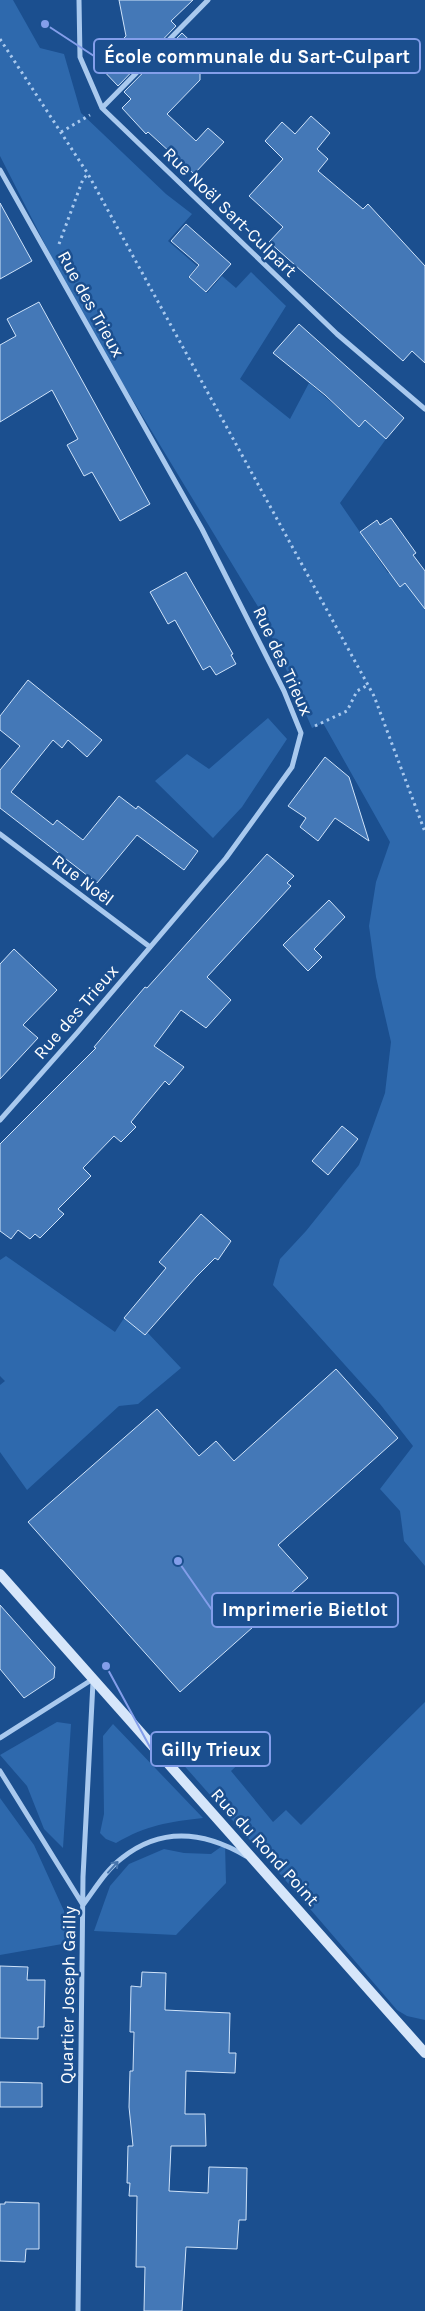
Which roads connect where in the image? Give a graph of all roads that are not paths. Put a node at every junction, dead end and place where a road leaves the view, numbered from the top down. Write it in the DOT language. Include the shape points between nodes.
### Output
graph roads {
  1 [pos="79,0"];
  2 [pos="208,0"];
  3 [pos="102,108"];
  4 [pos="0,170"];
  5 [pos="425,410"];
  6 [pos="0,834"];
  7 [pos="150,947"];
  8 [pos="0,1120"];
  9 [pos="0,1574"];
  10 [pos="94,1679"];
  11 [pos="0,1738"];
  12 [pos="0,1771"];
  13 [pos="257,1863"];
  14 [pos="83,1905"];
  15 [pos="425,2053"];
  16 [pos="78,2311"];
  1 -- 3 [label="street, Rue Noël Sart-Culpart" via="80,57"];
  2 -- 3 [label="street"];
  3 -- 5 [label="street, Rue Noël Sart-Culpart" via="337,334"];
  4 -- 7 [label="street, Rue des Trieux" via="202,529 284,690 301,733 292,766 226,858"];
  6 -- 7 [label="street, Rue Noël"];
  7 -- 8 [label="street, Rue des Trieux"];
  9 -- 10 [label="street, Rue du Rond Point"];
  10 -- 11 [label="street"];
  10 -- 13 [label="street, Rue du Rond Point"];
  10 -- 14 [label="street, Quartier Joseph Gailly"];
  12 -- 14 [label="street"];
  14 -- 13 [label="street, one-way" via="121,1859 142,1844 167,1836 197,1836 225,1844"];
  13 -- 15 [label="street, Rue du Rond Point"];
  14 -- 16 [label="street, Quartier Joseph Gailly"];
}
